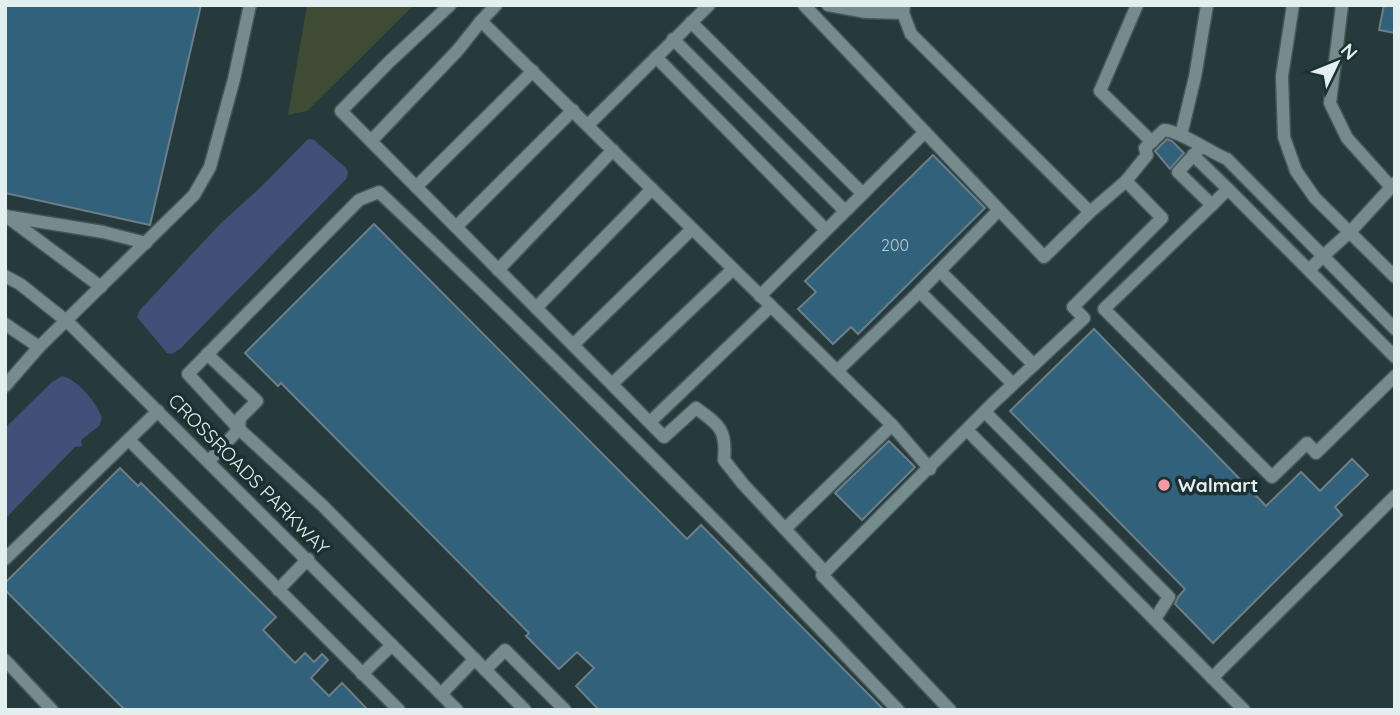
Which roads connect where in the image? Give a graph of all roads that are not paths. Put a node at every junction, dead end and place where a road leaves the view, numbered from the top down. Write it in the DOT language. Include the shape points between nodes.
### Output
graph roads {
  1 [pos="250,5"];
  2 [pos="450,5"];
  3 [pos="496,5"];
  4 [pos="709,5"];
  5 [pos="804,5"];
  6 [pos="828,5"];
  7 [pos="1137,5"];
  8 [pos="1207,5"];
  9 [pos="1293,5"];
  10 [pos="1342,5"];
  11 [pos="903,9"];
  12 [pos="481,21"];
  13 [pos="691,22"];
  14 [pos="673,39"];
  15 [pos="656,57"];
  16 [pos="533,71"];
  17 [pos="573,110"];
  18 [pos="588,125"];
  19 [pos="925,132"];
  20 [pos="1181,135"];
  21 [pos="371,141"];
  22 [pos="1152,142"];
  23 [pos="613,150"];
  24 [pos="1197,151"];
  25 [pos="1126,181"];
  26 [pos="1393,185"];
  27 [pos="416,187"];
  28 [pos="652,189"];
  29 [pos="1228,189"];
  30 [pos="863,194"];
  31 [pos="1212,205"];
  32 [pos="999,209"];
  33 [pos="845,211"];
  34 [pos="1090,212"];
  35 [pos="5,216"];
  36 [pos="456,228"];
  37 [pos="692,229"];
  38 [pos="826,230"];
  39 [pos="1350,232"];
  40 [pos="146,243"];
  41 [pos="1323,256"];
  42 [pos="733,269"];
  43 [pos="498,270"];
  44 [pos="1309,270"];
  45 [pos="940,271"];
  46 [pos="5,276"];
  47 [pos="1395,277"];
  48 [pos="101,287"];
  49 [pos="920,292"];
  50 [pos="760,296"];
  51 [pos="771,306"];
  52 [pos="536,307"];
  53 [pos="67,321"];
  54 [pos="5,324"];
  55 [pos="1395,329"];
  56 [pos="573,345"];
  57 [pos="39,347"];
  58 [pos="207,354"];
  59 [pos="1395,357"];
  60 [pos="1034,365"];
  61 [pos="837,371"];
  62 [pos="1395,376"];
  63 [pos="612,384"];
  64 [pos="1013,384"];
  65 [pos="5,386"];
  66 [pos="158,411"];
  67 [pos="985,412"];
  68 [pos="650,422"];
  69 [pos="892,425"];
  70 [pos="239,429"];
  71 [pos="967,430"];
  72 [pos="129,440"];
  73 [pos="208,461"];
  74 [pos="930,469"];
  75 [pos="1395,496"];
  76 [pos="785,529"];
  77 [pos="5,559"];
  78 [pos="308,559"];
  79 [pos="825,572"];
  80 [pos="278,590"];
  81 [pos="1155,620"];
  82 [pos="392,645"];
  83 [pos="475,659"];
  84 [pos="5,660"];
  85 [pos="485,670"];
  86 [pos="362,674"];
  87 [pos="1212,678"];
  88 [pos="441,694"];
  89 [pos="52,710"];
  90 [pos="399,710"];
  91 [pos="457,710"];
  92 [pos="525,710"];
  93 [pos="565,710"];
  94 [pos="898,710"];
  95 [pos="950,710"];
  96 [pos="1244,710"];
  1 -- 40 [label="street" via="210,167 194,195"];
  2 -- 21 [label="street" via="341,111"];
  3 -- 12 [label="street"];
  4 -- 13 [label="street"];
  5 -- 19 [label="street"];
  6 -- 11 [label="street" via="866,12"];
  7 -- 22 [label="street" via="1100,91"];
  8 -- 20 [label="street"];
  9 -- 39 [label="street" via="1282,76 1284,137 1296,171 1315,198"];
  10 -- 26 [label="street" via="1330,103 1348,138"];
  11 -- 34 [label="street" via="911,34"];
  12 -- 16 [label="street"];
  12 -- 21 [label="street"];
  13 -- 14 [label="street"];
  13 -- 30 [label="street"];
  14 -- 15 [label="street"];
  14 -- 33 [label="street"];
  15 -- 18 [label="street"];
  15 -- 38 [label="street"];
  16 -- 17 [label="street"];
  16 -- 27 [label="street"];
  17 -- 18 [label="street"];
  17 -- 36 [label="street"];
  18 -- 23 [label="street"];
  19 -- 30 [label="street"];
  19 -- 32 [label="street"];
  20 -- 22 [label="street" via="1164,130"];
  20 -- 24 [label="street"];
  21 -- 27 [label="street"];
  22 -- 25 [label="street"];
  23 -- 28 [label="street"];
  23 -- 43 [label="street"];
  24 -- 29 [label="street"];
  24 -- 31 [label="street" via="1178,172"];
  24 -- 41 [label="street" via="1227,159"];
  25 -- 34 [label="street"];
  25 -- 60 [label="street" via="1162,218 1073,307 1084,318"];
  26 -- 39 [label="street"];
  27 -- 36 [label="street"];
  28 -- 37 [label="street"];
  28 -- 52 [label="street"];
  29 -- 31 [label="street"];
  29 -- 44 [label="street"];
  30 -- 33 [label="street"];
  31 -- 62 [label="street" via="1104,309 1272,477 1307,443 1316,453"];
  32 -- 34 [label="street" via="1044,257"];
  32 -- 45 [label="street"];
  33 -- 38 [label="street"];
  35 -- 40 [label="street"];
  35 -- 48 [label="street"];
  36 -- 43 [label="street"];
  37 -- 42 [label="street"];
  37 -- 56 [label="street"];
  38 -- 50 [label="street"];
  39 -- 41 [label="street"];
  39 -- 47 [label="street"];
  40 -- 48 [label="street"];
  41 -- 44 [label="street"];
  41 -- 55 [label="street"];
  42 -- 50 [label="street"];
  42 -- 63 [label="street"];
  43 -- 52 [label="street"];
  44 -- 59 [label="street"];
  45 -- 49 [label="street"];
  45 -- 60 [label="street"];
  46 -- 53 [label="street, CROSSROADS PARKWAY"];
  48 -- 53 [label="street"];
  49 -- 61 [label="street"];
  49 -- 64 [label="street"];
  50 -- 51 [label="street"];
  51 -- 61 [label="street"];
  51 -- 68 [label="street"];
  52 -- 56 [label="street"];
  53 -- 57 [label="street"];
  53 -- 66 [label="street, CROSSROADS PARKWAY"];
  54 -- 57 [label="street"];
  56 -- 63 [label="street"];
  57 -- 65 [label="street"];
  58 -- 70 [label="street" via="188,374"];
  58 -- 70 [label="street" via="257,401 240,418"];
  58 -- 94 [label="street" via="359,200 379,192 510,316"];
  60 -- 64 [label="street"];
  61 -- 69 [label="street"];
  63 -- 68 [label="street"];
  64 -- 67 [label="street"];
  66 -- 72 [label="street"];
  66 -- 73 [label="street, CROSSROADS PARKWAY"];
  67 -- 71 [label="street"];
  67 -- 81 [label="street" via="1169,597"];
  68 -- 76 [label="street" via="664,437 696,408 713,420 726,441 724,460"];
  69 -- 74 [label="street"];
  69 -- 76 [label="street"];
  70 -- 73 [label="street"];
  70 -- 83 [label="street"];
  71 -- 74 [label="street"];
  71 -- 81 [label="street"];
  72 -- 77 [label="street"];
  72 -- 80 [label="street"];
  73 -- 78 [label="street, CROSSROADS PARKWAY"];
  74 -- 79 [label="street"];
  75 -- 87 [label="street"];
  76 -- 79 [label="street"];
  78 -- 80 [label="street"];
  78 -- 82 [label="street, CROSSROADS PARKWAY"];
  79 -- 95 [label="street" via="822,575"];
  80 -- 86 [label="street"];
  81 -- 87 [label="street"];
  82 -- 86 [label="street"];
  82 -- 88 [label="street, CROSSROADS PARKWAY"];
  83 -- 85 [label="street"];
  83 -- 88 [label="street"];
  84 -- 89 [label="street"];
  85 -- 92 [label="street"];
  85 -- 93 [label="street" via="505,650"];
  86 -- 90 [label="street"];
  87 -- 96 [label="street"];
  88 -- 91 [label="street, CROSSROADS PARKWAY"];
}
